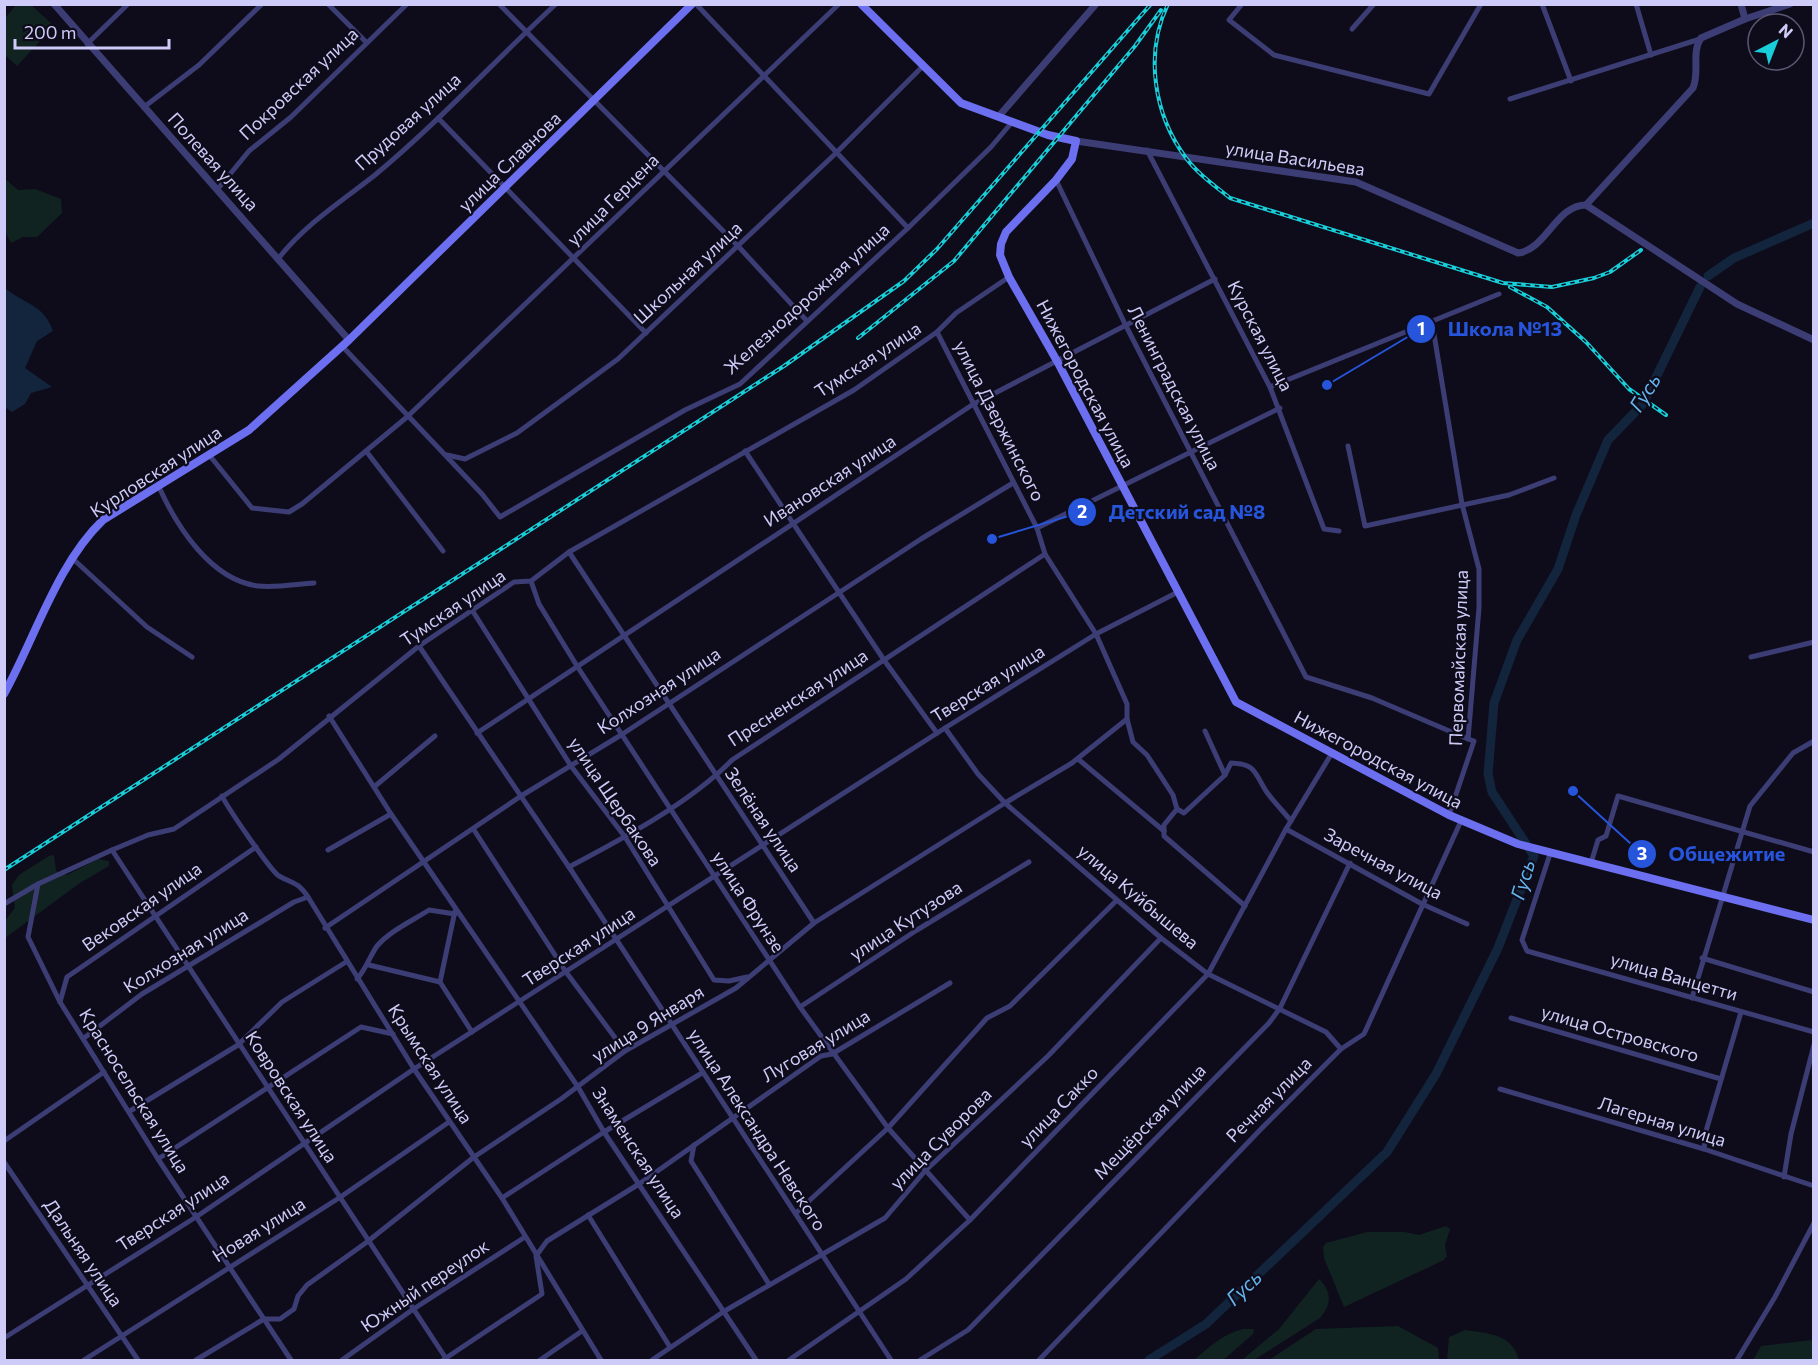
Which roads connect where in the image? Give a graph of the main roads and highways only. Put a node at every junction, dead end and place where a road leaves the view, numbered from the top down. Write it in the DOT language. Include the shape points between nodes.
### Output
graph roads {
  1 [pos="694,4"];
  2 [pos="861,4"];
  3 [pos="349,340"];
  4 [pos="4,694"];
  5 [pos="1814,920"];
  1 -- 3 [label="main road, улица Славнова"];
  2 -- 5 [label="main road, Нижегородская улица" via="961,103 1048,135 1076,141 1072,159 1056,180 1006,232 1000,255 1236,702 1449,815 1518,844"];
  3 -- 4 [label="main road, Курловская улица" via="249,429 103,520 88,535 72,558"];
}
